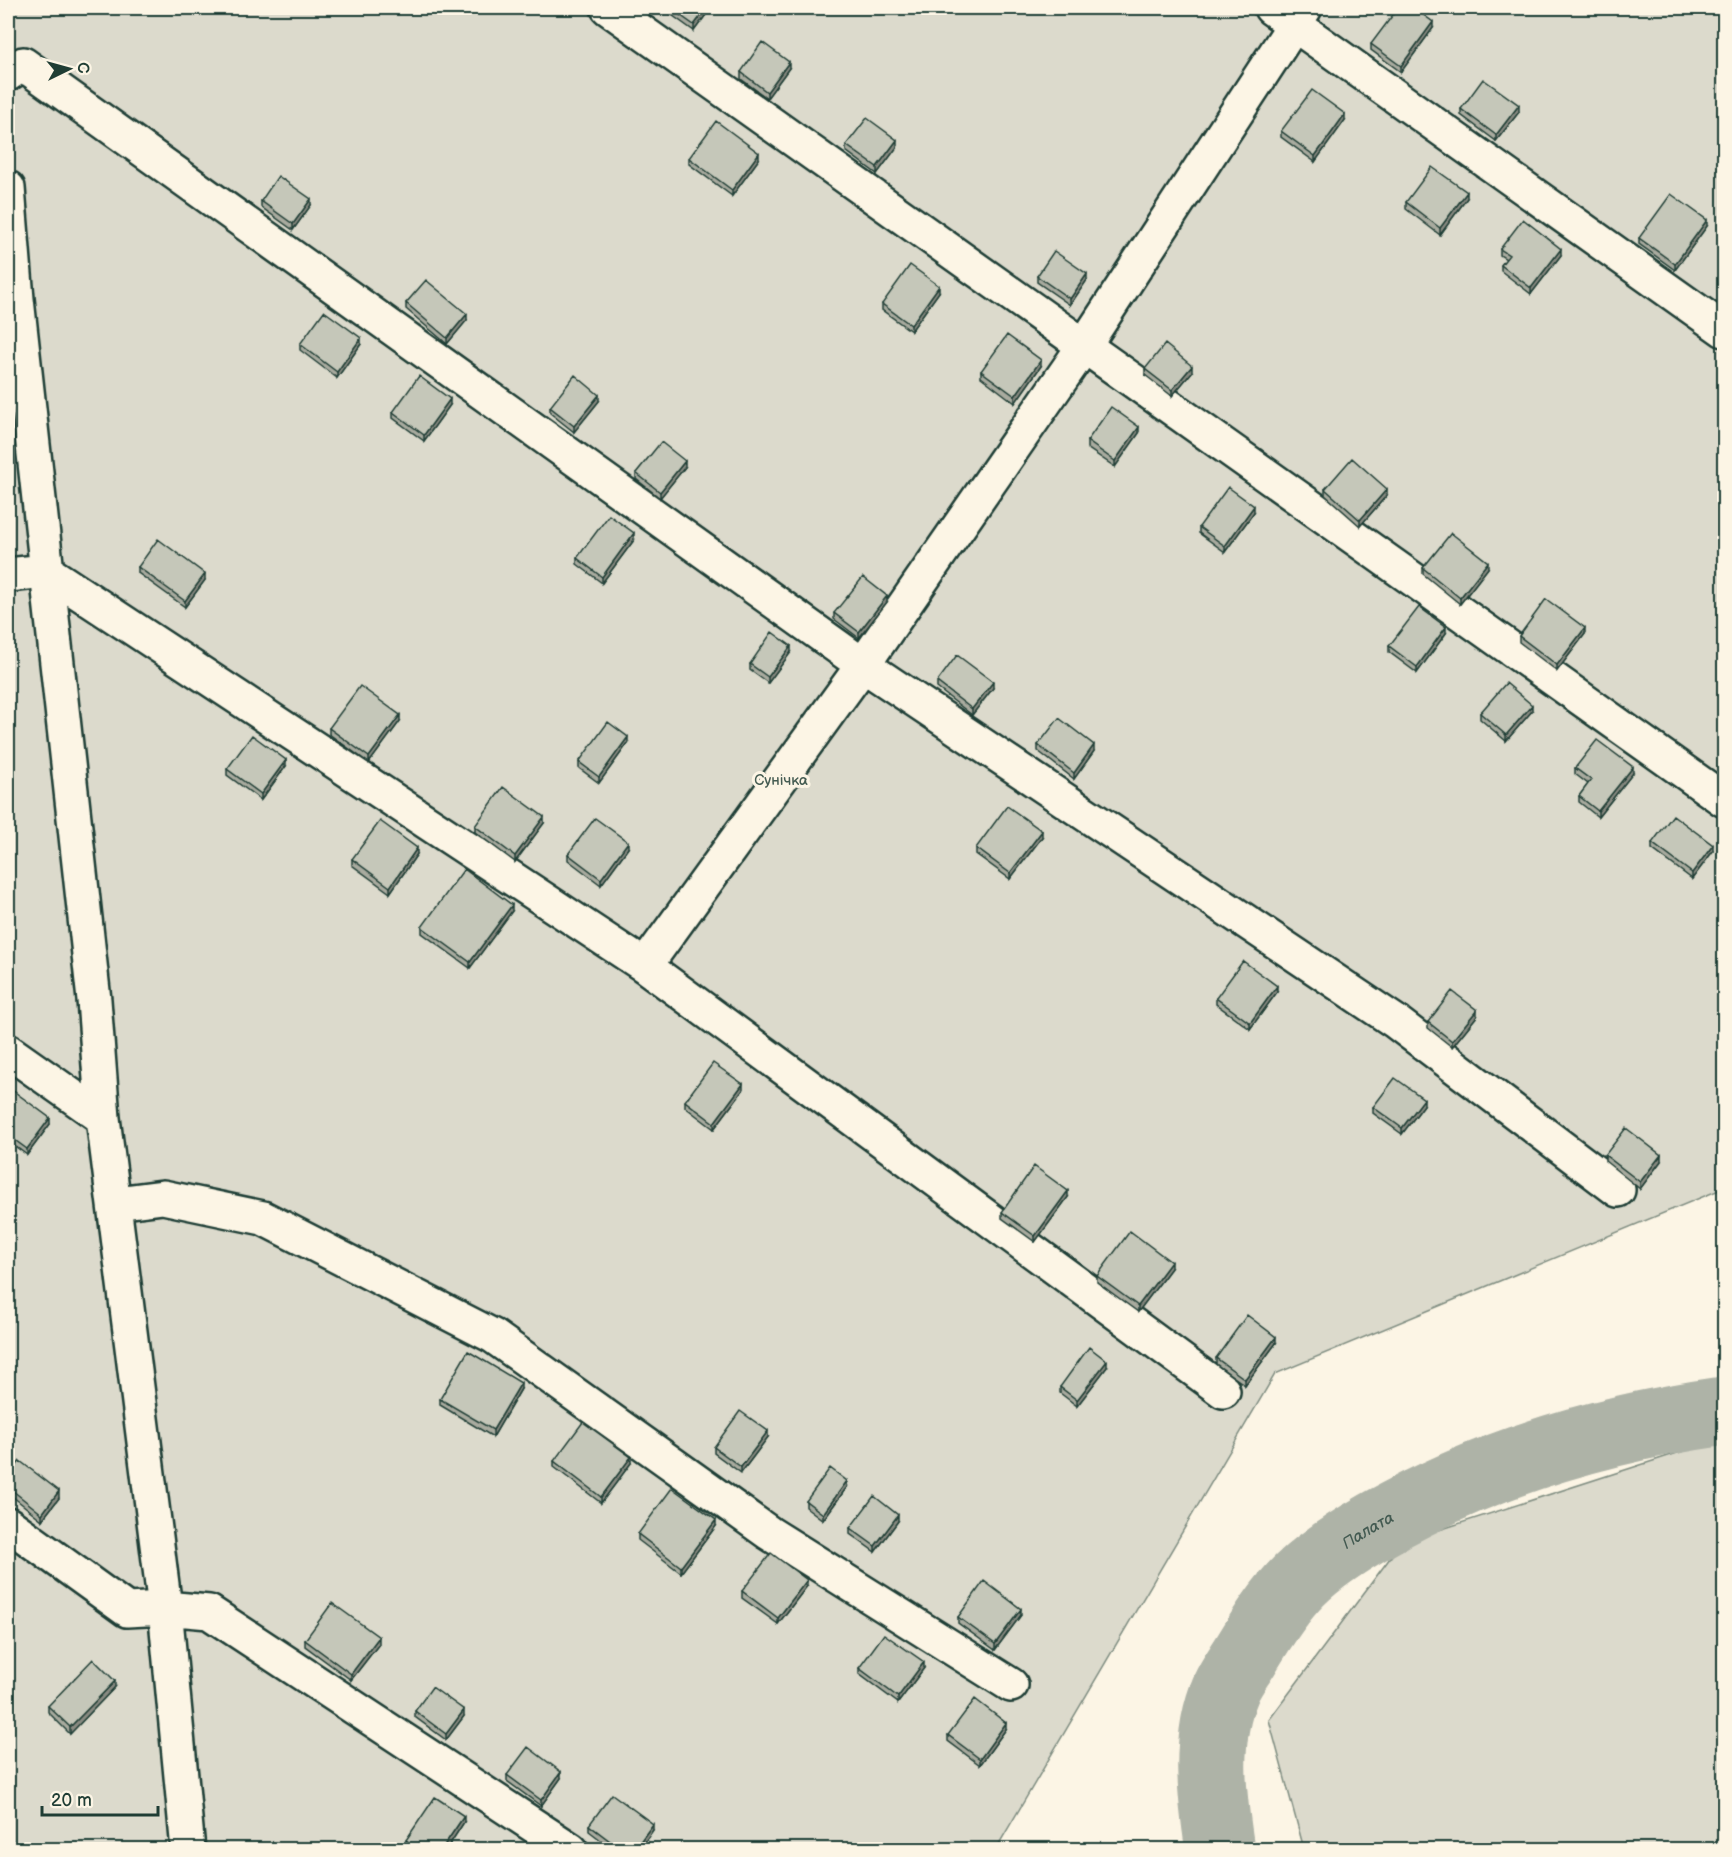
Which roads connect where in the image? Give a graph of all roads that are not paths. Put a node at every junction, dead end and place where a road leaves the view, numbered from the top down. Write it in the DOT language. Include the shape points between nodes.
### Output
graph roads {
  1 [pos="608,8"];
  2 [pos="1289,13"];
  3 [pos="8,74"];
  4 [pos="8,188"];
  5 [pos="1725,330"];
  6 [pos="1084,346"];
  7 [pos="46,571"];
  8 [pos="8,575"];
  9 [pos="863,664"];
  10 [pos="1725,800"];
  11 [pos="645,966"];
  12 [pos="8,1051"];
  13 [pos="103,1118"];
  14 [pos="1618,1190"];
  15 [pos="116,1203"];
  16 [pos="1223,1391"];
  17 [pos="8,1524"];
  18 [pos="165,1608"];
  19 [pos="1011,1685"];
  20 [pos="188,1850"];
  21 [pos="571,1850"];
  1 -- 6 [label="street"];
  2 -- 5 [label="street"];
  2 -- 6 [label="street"];
  3 -- 9 [label="street" via="23,64"];
  4 -- 7 [label="street"];
  6 -- 9 [label="street"];
  6 -- 10 [label="street"];
  7 -- 8 [label="street"];
  7 -- 11 [label="street"];
  7 -- 13 [label="street" via="94,1000"];
  9 -- 11 [label="street"];
  9 -- 14 [label="street" via="1396,1022"];
  11 -- 16 [label="street"];
  12 -- 13 [label="street"];
  13 -- 15 [label="street"];
  15 -- 18 [label="street"];
  15 -- 19 [label="street" via="163,1197 262,1218 493,1336 769,1533"];
  17 -- 18 [label="street" via="127,1610"];
  18 -- 20 [label="street"];
  18 -- 21 [label="street" via="209,1612"];
}
